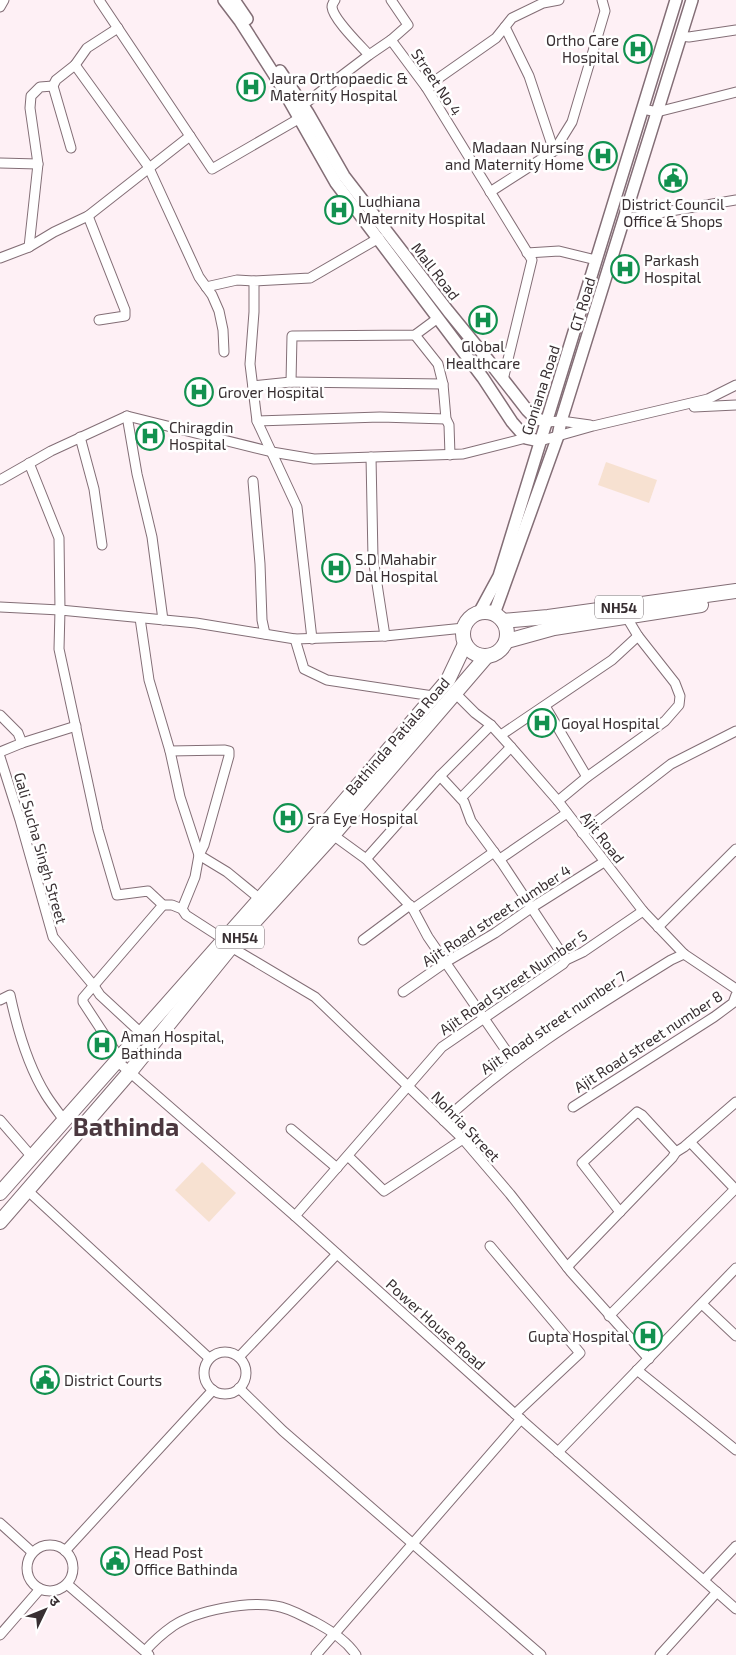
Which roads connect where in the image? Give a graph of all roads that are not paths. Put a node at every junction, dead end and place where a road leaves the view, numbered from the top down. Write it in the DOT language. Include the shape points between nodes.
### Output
graph roads {
  1 [pos="4,0"];
  2 [pos="99,0"];
  3 [pos="224,0"];
  4 [pos="234,0"];
  5 [pos="335,0"];
  6 [pos="392,0"];
  7 [pos="559,0"];
  8 [pos="602,0"];
  9 [pos="676,0"];
  10 [pos="692,0"];
  11 [pos="542,2"];
  12 [pos="0,7"];
  13 [pos="504,27"];
  14 [pos="118,28"];
  15 [pos="736,30"];
  16 [pos="681,36"];
  17 [pos="391,40"];
  18 [pos="368,55"];
  19 [pos="75,66"];
  20 [pos="53,86"];
  21 [pos="426,87"];
  22 [pos="736,92"];
  23 [pos="303,105"];
  24 [pos="643,109"];
  25 [pos="657,112"];
  26 [pos="300,118"];
  27 [pos="190,136"];
  28 [pos="71,148"];
  29 [pos="554,151"];
  30 [pos="0,163"];
  31 [pos="38,164"];
  32 [pos="149,168"];
  33 [pos="490,192"];
  34 [pos="736,200"];
  35 [pos="88,216"];
  36 [pos="624,219"];
  37 [pos="379,238"];
  38 [pos="29,247"];
  39 [pos="527,253"];
  40 [pos="0,258"];
  41 [pos="596,260"];
  42 [pos="254,281"];
  43 [pos="206,287"];
  44 [pos="438,318"];
  45 [pos="99,320"];
  46 [pos="415,335"];
  47 [pos="224,352"];
  48 [pos="503,380"];
  49 [pos="290,382"];
  50 [pos="442,384"];
  51 [pos="736,385"];
  52 [pos="253,386"];
  53 [pos="736,405"];
  54 [pos="671,408"];
  55 [pos="127,416"];
  56 [pos="446,419"];
  57 [pos="257,421"];
  58 [pos="561,421"];
  59 [pos="547,422"];
  60 [pos="593,426"];
  61 [pos="558,436"];
  62 [pos="80,437"];
  63 [pos="526,438"];
  64 [pos="540,441"];
  65 [pos="272,452"];
  66 [pos="450,455"];
  67 [pos="372,457"];
  68 [pos="29,463"];
  69 [pos="0,480"];
  70 [pos="253,481"];
  71 [pos="102,545"];
  72 [pos="736,590"];
  73 [pos="736,599"];
  74 [pos="0,607"];
  75 [pos="60,610"];
  76 [pos="479,613"];
  77 [pos="626,616"];
  78 [pos="498,617"];
  79 [pos="140,618"];
  80 [pos="163,620"];
  81 [pos="464,628"];
  82 [pos="265,634"];
  83 [pos="385,636"];
  84 [pos="638,636"];
  85 [pos="312,638"];
  86 [pos="295,639"];
  87 [pos="507,641"];
  88 [pos="465,644"];
  89 [pos="486,657"];
  90 [pos="455,693"];
  91 [pos="432,696"];
  92 [pos="545,706"];
  93 [pos="0,714"];
  94 [pos="492,725"];
  95 [pos="76,726"];
  96 [pos="735,733"];
  97 [pos="501,735"];
  98 [pos="22,743"];
  99 [pos="511,746"];
  100 [pos="170,751"];
  101 [pos="0,752"];
  102 [pos="0,757"];
  103 [pos="440,776"];
  104 [pos="587,777"];
  105 [pos="461,798"];
  106 [pos="558,802"];
  107 [pos="567,813"];
  108 [pos="582,833"];
  109 [pos="333,835"];
  110 [pos="736,849"];
  111 [pos="199,855"];
  112 [pos="497,856"];
  113 [pos="366,859"];
  114 [pos="604,862"];
  115 [pos="260,899"];
  116 [pos="163,905"];
  117 [pos="411,907"];
  118 [pos="531,908"];
  119 [pos="182,909"];
  120 [pos="643,911"];
  121 [pos="658,927"];
  122 [pos="363,940"];
  123 [pos="228,942"];
  124 [pos="684,954"];
  125 [pos="566,960"];
  126 [pos="446,962"];
  127 [pos="94,986"];
  128 [pos="736,989"];
  129 [pos="403,992"];
  130 [pos="736,995"];
  131 [pos="0,1000"];
  132 [pos="485,1018"];
  133 [pos="141,1033"];
  134 [pos="118,1059"];
  135 [pos="514,1062"];
  136 [pos="129,1073"];
  137 [pos="409,1087"];
  138 [pos="736,1102"];
  139 [pos="573,1107"];
  140 [pos="0,1120"];
  141 [pos="64,1120"];
  142 [pos="444,1121"];
  143 [pos="291,1129"];
  144 [pos="463,1139"];
  145 [pos="690,1142"];
  146 [pos="676,1152"];
  147 [pos="348,1156"];
  148 [pos="32,1157"];
  149 [pos="337,1168"];
  150 [pos="27,1190"];
  151 [pos="0,1193"];
  152 [pos="620,1212"];
  153 [pos="295,1216"];
  154 [pos="0,1222"];
  155 [pos="490,1246"];
  156 [pos="336,1254"];
  157 [pos="567,1267"];
  158 [pos="736,1268"];
  159 [pos="702,1304"];
  160 [pos="609,1316"];
  161 [pos="736,1336"];
  162 [pos="240,1357"];
  163 [pos="209,1358"];
  164 [pos="649,1359"];
  165 [pos="637,1370"];
  166 [pos="240,1388"];
  167 [pos="213,1390"];
  168 [pos="518,1417"];
  169 [pos="736,1450"];
  170 [pos="558,1452"];
  171 [pos="0,1523"];
  172 [pos="414,1544"];
  173 [pos="736,1546"];
  174 [pos="65,1550"];
  175 [pos="32,1552"];
  176 [pos="704,1580"];
  177 [pos="67,1584"];
  178 [pos="40,1589"];
  179 [pos="717,1592"];
  180 [pos="736,1609"];
  181 [pos="334,1634"];
  182 [pos="0,1635"];
  183 [pos="147,1653"];
  184 [pos="316,1655"];
  185 [pos="356,1655"];
  186 [pos="541,1655"];
  187 [pos="660,1655"];
  1 -- 12 [label="street"];
  2 -- 14 [label="street"];
  3 -- 26 [label="main road, Mall Road"];
  4 -- 23 [label="main road, Mall Road"];
  5 -- 18 [label="street" via="332,9 338,19"];
  6 -- 17 [label="street" via="408,25"];
  7 -- 11 [label="street"];
  8 -- 29 [label="street" via="606,11 572,122"];
  9 -- 24 [label="main road, Goniana Road"];
  10 -- 16 [label="main road, GT Road"];
  11 -- 13 [label="street" via="512,18"];
  13 -- 21 [label="street" via="496,38"];
  13 -- 29 [label="street" via="529,76"];
  14 -- 19 [label="street" via="87,48"];
  14 -- 27 [label="street"];
  15 -- 16 [label="street"];
  16 -- 25 [label="main road, GT Road"];
  17 -- 18 [label="street"];
  17 -- 21 [label="street, Street No 4"];
  18 -- 23 [label="street"];
  19 -- 20 [label="street"];
  19 -- 32 [label="street"];
  20 -- 28 [label="street"];
  20 -- 31 [label="street" via="40,87 31,96"];
  21 -- 33 [label="street, Street No 4"];
  22 -- 25 [label="street"];
  23 -- 48 [label="main road, Mall Road" via="344,176"];
  24 -- 25 [label="street"];
  24 -- 41 [label="main road, Goniana Road"];
  25 -- 36 [label="main road, GT Road"];
  26 -- 27 [label="street" via="212,169"];
  26 -- 37 [label="main road, Mall Road" via="336,183"];
  27 -- 32 [label="street"];
  29 -- 33 [label="street"];
  30 -- 31 [label="street"];
  31 -- 38 [label="street"];
  32 -- 35 [label="street"];
  32 -- 43 [label="street"];
  33 -- 39 [label="street, Street No 4"];
  34 -- 36 [label="street"];
  35 -- 38 [label="street"];
  35 -- 45 [label="street" via="125,316"];
  36 -- 58 [label="main road, GT Road"];
  37 -- 42 [label="street" via="310,278"];
  37 -- 44 [label="main road, Mall Road"];
  38 -- 40 [label="street"];
  39 -- 41 [label="street" via="558,251"];
  39 -- 48 [label="street, Street No 4" via="532,260"];
  41 -- 59 [label="main road, Goniana Road"];
  42 -- 43 [label="street" via="237,280"];
  42 -- 52 [label="street" via="250,364"];
  43 -- 47 [label="street" via="219,311"];
  44 -- 46 [label="street"];
  44 -- 63 [label="main road, Mall Road"];
  46 -- 49 [label="street" via="292,336"];
  46 -- 50 [label="street" via="438,364"];
  48 -- 59 [label="main road, Mall Road" via="535,418"];
  49 -- 50 [label="street"];
  49 -- 52 [label="street"];
  50 -- 56 [label="street"];
  51 -- 54 [label="street" via="708,399"];
  52 -- 57 [label="street"];
  53 -- 54 [label="street"];
  54 -- 60 [label="street"];
  55 -- 62 [label="street"];
  55 -- 65 [label="street"];
  55 -- 80 [label="street" via="152,537"];
  56 -- 57 [label="street" via="380,417"];
  56 -- 66 [label="street"];
  57 -- 65 [label="street"];
  58 -- 59 [label="street"];
  58 -- 60 [label="street"];
  58 -- 61 [label="main road, GT Road"];
  59 -- 64 [label="main road, Goniana Road"];
  60 -- 61 [label="street"];
  61 -- 64 [label="street"];
  61 -- 78 [label="main road, GT Road"];
  62 -- 68 [label="street"];
  62 -- 71 [label="street" via="94,489"];
  63 -- 64 [label="main road"];
  63 -- 66 [label="street"];
  64 -- 76 [label="main road, Goniana Road" via="498,576"];
  65 -- 67 [label="street" via="314,459"];
  65 -- 85 [label="street" via="297,507"];
  66 -- 67 [label="street"];
  67 -- 83 [label="street" via="373,558"];
  68 -- 69 [label="street"];
  68 -- 75 [label="street" via="59,538"];
  70 -- 82 [label="street"];
  72 -- 78 [label="highway, NH54" via="548,617"];
  73 -- 77 [label="highway, NH54"];
  74 -- 75 [label="street"];
  75 -- 79 [label="street"];
  75 -- 95 [label="street" via="59,649"];
  76 -- 78 [label="highway, NH54"];
  76 -- 81 [label="highway"];
  77 -- 84 [label="street"];
  77 -- 87 [label="highway, NH54" via="554,628"];
  78 -- 87 [label="highway" via="508,634"];
  79 -- 80 [label="street"];
  79 -- 100 [label="street" via="150,680"];
  80 -- 82 [label="street"];
  81 -- 83 [label="street"];
  81 -- 88 [label="highway, NH54"];
  82 -- 86 [label="street"];
  83 -- 85 [label="street"];
  84 -- 92 [label="street" via="612,660"];
  84 -- 104 [label="street" via="674,683 680,696 678,705 665,721"];
  85 -- 86 [label="street"];
  86 -- 91 [label="street" via="304,669 327,680"];
  87 -- 89 [label="highway, NH54" via="498,652"];
  88 -- 89 [label="highway" via="473,653"];
  88 -- 91 [label="highway, NH54" via="448,680"];
  89 -- 90 [label="highway, Bathinda Patiala Road / NH54"];
  90 -- 94 [label="street, Ajit Road" via="474,713"];
  90 -- 109 [label="highway, Bathinda Patiala Road / NH54"];
  91 -- 115 [label="highway, NH54"];
  92 -- 97 [label="street"];
  92 -- 104 [label="street"];
  93 -- 98 [label="street" via="18,733"];
  94 -- 97 [label="street, Ajit Road"];
  94 -- 103 [label="street"];
  95 -- 98 [label="street"];
  95 -- 116 [label="street" via="98,830 117,895 148,891"];
  96 -- 108 [label="street" via="671,764"];
  97 -- 99 [label="street, Ajit Road"];
  98 -- 101 [label="street"];
  99 -- 105 [label="street"];
  99 -- 106 [label="street, Ajit Road"];
  100 -- 111 [label="street" via="180,797"];
  100 -- 111 [label="street" via="229,751"];
  102 -- 127 [label="street, Gali Sucha Singh Street" via="53,938"];
  103 -- 105 [label="street"];
  103 -- 113 [label="street"];
  104 -- 106 [label="street"];
  105 -- 112 [label="street" via="471,821"];
  106 -- 107 [label="street, Ajit Road"];
  107 -- 108 [label="street, Ajit Road"];
  107 -- 112 [label="street"];
  108 -- 114 [label="street, Ajit Road"];
  109 -- 113 [label="street"];
  109 -- 123 [label="highway, Bathinda Patiala Road / NH54"];
  110 -- 121 [label="street"];
  111 -- 115 [label="street" via="227,872"];
  111 -- 119 [label="street" via="195,877"];
  112 -- 117 [label="street"];
  112 -- 118 [label="street"];
  113 -- 117 [label="street"];
  114 -- 118 [label="street, Ajit Road street number 4"];
  114 -- 120 [label="street, Ajit Road"];
  115 -- 123 [label="highway, NH54"];
  116 -- 119 [label="street"];
  116 -- 127 [label="street"];
  117 -- 122 [label="street"];
  117 -- 126 [label="street"];
  118 -- 125 [label="street"];
  118 -- 126 [label="street, Ajit Road street number 4"];
  119 -- 123 [label="street, Nohria Street" via="186,915"];
  120 -- 121 [label="street, Ajit Road"];
  120 -- 125 [label="street, Ajit Road Street Number 5"];
  121 -- 124 [label="street, Ajit Road"];
  123 -- 133 [label="highway, NH54"];
  123 -- 136 [label="highway, Bathinda Patiala Road / NH54"];
  123 -- 137 [label="street, Nohria Street" via="315,997"];
  124 -- 128 [label="street, Ajit Road"];
  124 -- 135 [label="street, Ajit Road street number 7" via="577,1019"];
  125 -- 132 [label="street, Ajit Road Street Number 5"];
  126 -- 129 [label="street, Ajit Road street number 4"];
  126 -- 132 [label="street"];
  127 -- 133 [label="street, Gali Sucha Singh Street"];
  127 -- 134 [label="street, Power House Road" via="83,1002"];
  130 -- 139 [label="street, Ajit Road street number 8" via="733,1003 714,1017"];
  131 -- 141 [label="street" via="10,995 31,1063 45,1094"];
  132 -- 135 [label="street"];
  132 -- 137 [label="street, Ajit Road Street Number 5" via="442,1047"];
  133 -- 134 [label="highway, NH54"];
  134 -- 136 [label="street, Power House Road"];
  134 -- 141 [label="highway, NH54"];
  135 -- 142 [label="street, Ajit Road street number 7"];
  136 -- 150 [label="highway, Bathinda Patiala Road / NH54"];
  136 -- 153 [label="street, Power House Road"];
  137 -- 142 [label="street, Nohria Street"];
  137 -- 147 [label="street, Ajit Road Street Number 5"];
  138 -- 145 [label="street"];
  140 -- 148 [label="street"];
  141 -- 148 [label="highway, NH54"];
  142 -- 144 [label="street, Nohria Street"];
  143 -- 149 [label="street"];
  144 -- 147 [label="street" via="384,1190"];
  144 -- 157 [label="street, Nohria Street"];
  145 -- 146 [label="street"];
  145 -- 160 [label="street" via="735,1189"];
  146 -- 152 [label="street"];
  146 -- 152 [label="street" via="637,1112 582,1164"];
  147 -- 149 [label="street, Ajit Road Street Number 5"];
  148 -- 151 [label="highway, NH54"];
  149 -- 153 [label="street, Ajit Road Street Number 5"];
  150 -- 154 [label="highway, Bathinda Patiala Road / NH54"];
  150 -- 163 [label="street"];
  152 -- 157 [label="street"];
  153 -- 156 [label="street, Power House Road"];
  155 -- 168 [label="street" via="580,1353"];
  156 -- 162 [label="street"];
  156 -- 168 [label="street, Power House Road"];
  157 -- 160 [label="street, Nohria Street"];
  158 -- 159 [label="street"];
  159 -- 161 [label="street"];
  159 -- 164 [label="street"];
  160 -- 164 [label="street, Nohria Street"];
  162 -- 163 [label="street" via="220,1352"];
  162 -- 166 [label="street" via="245,1368 245,1380"];
  163 -- 167 [label="street" via="204,1366 204,1378"];
  164 -- 165 [label="street"];
  165 -- 169 [label="street"];
  165 -- 170 [label="street"];
  166 -- 167 [label="street" via="230,1393"];
  166 -- 172 [label="street" via="283,1431"];
  167 -- 174 [label="street"];
  168 -- 170 [label="street, Power House Road"];
  168 -- 172 [label="street"];
  170 -- 176 [label="street, Power House Road"];
  171 -- 175 [label="street"];
  172 -- 181 [label="street"];
  172 -- 186 [label="street"];
  173 -- 176 [label="street"];
  174 -- 175 [label="street" via="52,1544"];
  174 -- 177 [label="street" via="73,1563"];
  175 -- 178 [label="street" via="26,1566 27,1573"];
  176 -- 179 [label="street, Power House Road"];
  177 -- 178 [label="street" via="54,1591"];
  177 -- 183 [label="street"];
  178 -- 182 [label="street"];
  179 -- 180 [label="street, Power House Road"];
  179 -- 187 [label="street"];
  181 -- 183 [label="street" via="285,1608 264,1604 237,1605 179,1622"];
  181 -- 184 [label="street"];
  181 -- 185 [label="street"];
}
